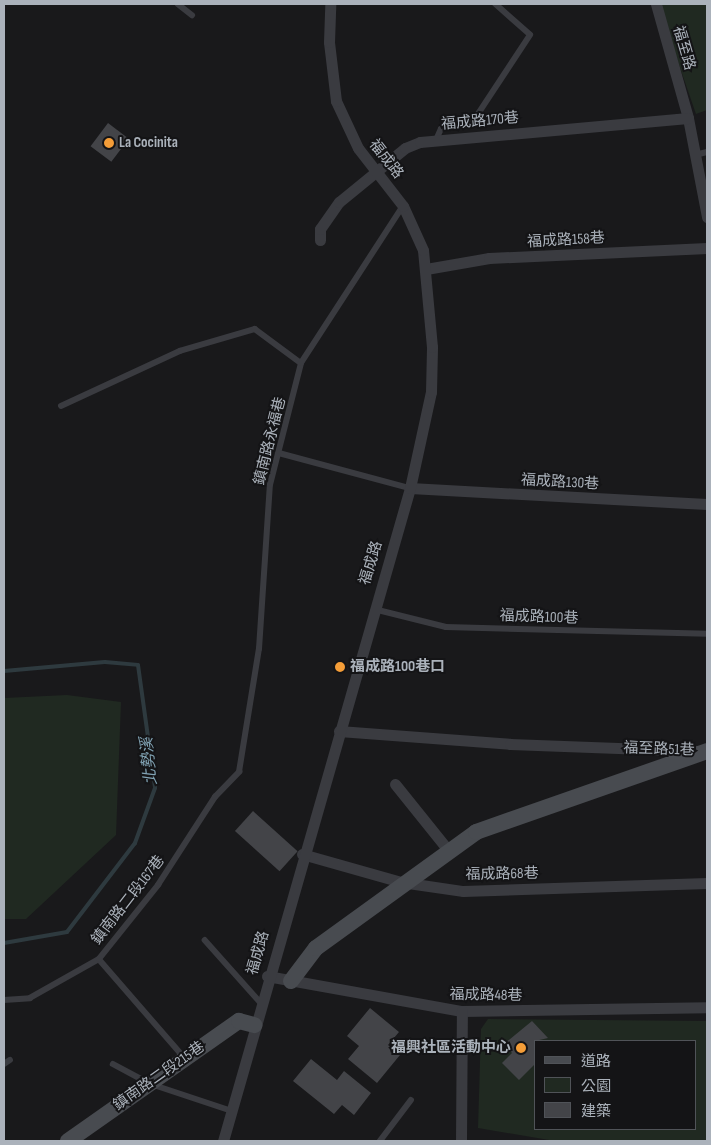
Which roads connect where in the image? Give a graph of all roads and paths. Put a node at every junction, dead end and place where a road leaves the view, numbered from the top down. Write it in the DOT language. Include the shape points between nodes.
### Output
graph roads {
  1 [pos="178,4"];
  2 [pos="330,4"];
  3 [pos="494,4"];
  4 [pos="656,4"];
  5 [pos="192,15"];
  6 [pos="688,118"];
  7 [pos="436,140"];
  8 [pos="707,152"];
  9 [pos="695,156"];
  10 [pos="378,170"];
  11 [pos="403,206"];
  12 [pos="707,217"];
  13 [pos="320,240"];
  14 [pos="707,248"];
  15 [pos="426,268"];
  16 [pos="301,363"];
  17 [pos="60,406"];
  18 [pos="279,453"];
  19 [pos="410,488"];
  20 [pos="707,504"];
  21 [pos="372,609"];
  22 [pos="707,634"];
  23 [pos="339,731"];
  24 [pos="706,751"];
  25 [pos="239,772"];
  26 [pos="395,784"];
  27 [pos="448,850"];
  28 [pos="302,854"];
  29 [pos="401,882"];
  30 [pos="707,883"];
  31 [pos="205,940"];
  32 [pos="99,958"];
  33 [pos="267,976"];
  34 [pos="291,981"];
  35 [pos="4,1000"];
  36 [pos="260,1002"];
  37 [pos="707,1007"];
  38 [pos="462,1011"];
  39 [pos="254,1025"];
  40 [pos="184,1057"];
  41 [pos="10,1060"];
  42 [pos="4,1064"];
  43 [pos="113,1064"];
  44 [pos="148,1083"];
  45 [pos="411,1100"];
  46 [pos="232,1111"];
  47 [pos="68,1141"];
  48 [pos="223,1141"];
  49 [pos="380,1141"];
  50 [pos="461,1141"];
  1 -- 5 [label="lane"];
  2 -- 10 [label="street, 福成路" via="329,42 336,101 358,148"];
  3 -- 7 [label="lane" via="530,35 476,117 441,129"];
  4 -- 6 [label="street, 福至路"];
  6 -- 7 [label="street, 福成路170巷"];
  6 -- 9 [label="street, 福至路"];
  7 -- 10 [label="street, 福成路170巷" via="405,148"];
  8 -- 9 [label="lane"];
  9 -- 12 [label="street, 福至路"];
  10 -- 11 [label="street, 福成路"];
  10 -- 13 [label="street, 福成路170巷" via="328,216"];
  11 -- 15 [label="street, 福成路" via="416,229"];
  11 -- 16 [label="lane, 鎮南路永福巷"];
  14 -- 15 [label="street, 福成路158巷" via="489,258"];
  15 -- 19 [label="street, 福成路" via="431,392"];
  16 -- 17 [label="lane" via="255,329 143,366"];
  16 -- 18 [label="lane, 鎮南路永福巷"];
  18 -- 19 [label="lane"];
  18 -- 25 [label="lane, 鎮南路永福巷" via="270,485 259,649"];
  19 -- 20 [label="street, 福成路130巷"];
  19 -- 21 [label="street, 福成路"];
  21 -- 22 [label="lane, 福成路100巷" via="446,627"];
  21 -- 23 [label="street, 福成路"];
  23 -- 24 [label="street, 福至路51巷" via="500,744"];
  23 -- 28 [label="street, 福成路"];
  24 -- 27 [label="street, 福至路51巷" via="476,832"];
  25 -- 32 [label="lane, 鎮南路二段167巷" via="215,797 158,885"];
  26 -- 27 [label="street"];
  27 -- 29 [label="street, 福至路51巷"];
  28 -- 29 [label="street, 福成路68巷"];
  28 -- 33 [label="street, 福成路"];
  29 -- 30 [label="street, 福成路68巷" via="463,891"];
  29 -- 34 [label="street, 福至路51巷" via="316,948"];
  31 -- 36 [label="lane"];
  32 -- 35 [label="lane, 鎮南路二段167巷" via="30,998"];
  32 -- 40 [label="lane"];
  33 -- 34 [label="street, 福成路48巷"];
  33 -- 36 [label="street, 福成路"];
  34 -- 38 [label="street, 福成路48巷"];
  36 -- 39 [label="street, 福成路"];
  37 -- 38 [label="street, 福成路48巷"];
  38 -- 50 [label="street"];
  39 -- 40 [label="street, 鎮南路二段215巷" via="239,1021"];
  39 -- 46 [label="street, 福成路"];
  40 -- 44 [label="street, 鎮南路二段215巷"];
  41 -- 42 [label="lane"];
  43 -- 44 [label="lane"];
  44 -- 46 [label="lane"];
  44 -- 47 [label="street, 鎮南路二段215巷"];
  45 -- 49 [label="lane"];
  46 -- 48 [label="street, 福成路"];
}
